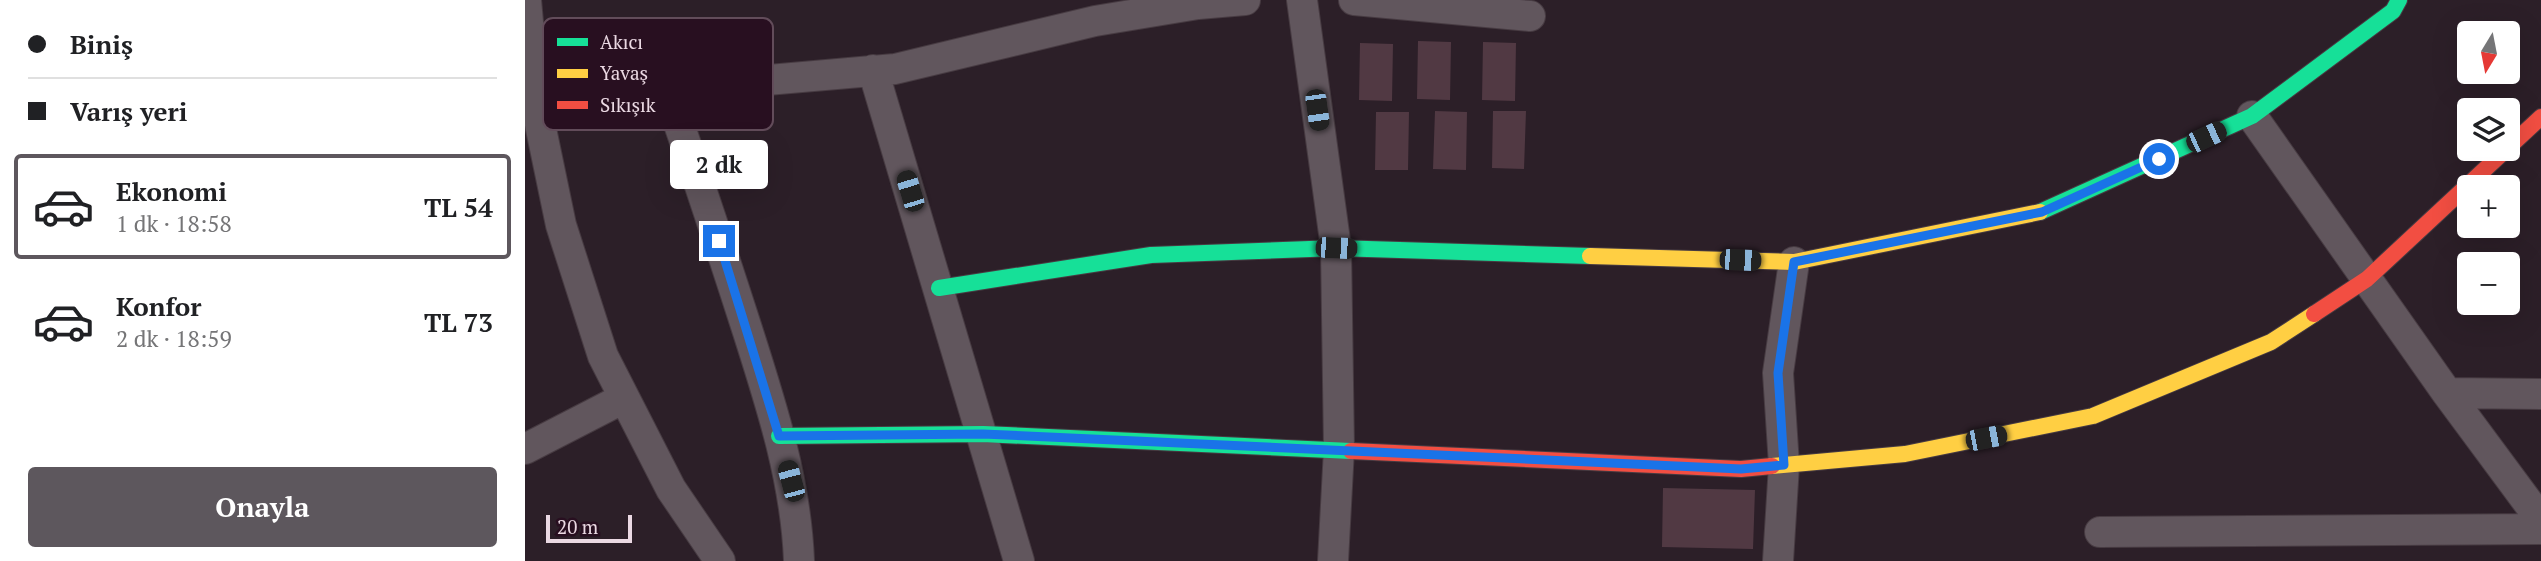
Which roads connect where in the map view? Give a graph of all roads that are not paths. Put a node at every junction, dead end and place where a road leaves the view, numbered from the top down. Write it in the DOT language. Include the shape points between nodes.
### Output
graph roads {
  1 [pos="526,0"];
  2 [pos="1245,0"];
  3 [pos="1302,0"];
  4 [pos="1354,0"];
  5 [pos="2399,0"];
  6 [pos="1105,10"];
  7 [pos="1530,16"];
  8 [pos="873,71"];
  9 [pos="773,80"];
  10 [pos="530,101"];
  11 [pos="2252,116"];
  12 [pos="2541,117"];
  13 [pos="681,130"];
  14 [pos="1336,248"];
  15 [pos="1794,262"];
  16 [pos="2367,279"];
  17 [pos="939,288"];
  18 [pos="2447,393"];
  19 [pos="2541,394"];
  20 [pos="624,398"];
  21 [pos="983,434"];
  22 [pos="779,436"];
  23 [pos="525,449"];
  24 [pos="1339,449"];
  25 [pos="1784,465"];
  26 [pos="2541,520"];
  27 [pos="2541,529"];
  28 [pos="2100,532"];
  29 [pos="720,561"];
  30 [pos="799,561"];
  31 [pos="1019,561"];
  32 [pos="1333,561"];
  33 [pos="1778,561"];
  1 -- 10 [label="street"];
  2 -- 6 [label="street"];
  3 -- 14 [label="street"];
  4 -- 7 [label="street"];
  5 -- 11 [label="street" via="2393,11"];
  6 -- 8 [label="street" via="895,69"];
  8 -- 9 [label="street"];
  8 -- 17 [label="street"];
  10 -- 20 [label="street" via="561,225 603,356"];
  11 -- 15 [label="street" via="2042,212"];
  11 -- 16 [label="street"];
  12 -- 16 [label="street"];
  13 -- 22 [label="street"];
  14 -- 15 [label="street"];
  14 -- 17 [label="street" via="1151,255"];
  14 -- 24 [label="street"];
  15 -- 25 [label="street" via="1778,373"];
  16 -- 18 [label="street"];
  16 -- 25 [label="street" via="2271,342 2093,416 1905,454"];
  17 -- 21 [label="street"];
  18 -- 19 [label="street"];
  18 -- 26 [label="street"];
  20 -- 23 [label="street"];
  20 -- 29 [label="street" via="671,489"];
  21 -- 22 [label="street"];
  21 -- 24 [label="street"];
  21 -- 31 [label="street"];
  22 -- 30 [label="street" via="791,481"];
  24 -- 25 [label="street" via="1741,469"];
  24 -- 32 [label="street"];
  25 -- 33 [label="street"];
  27 -- 28 [label="street"];
}
